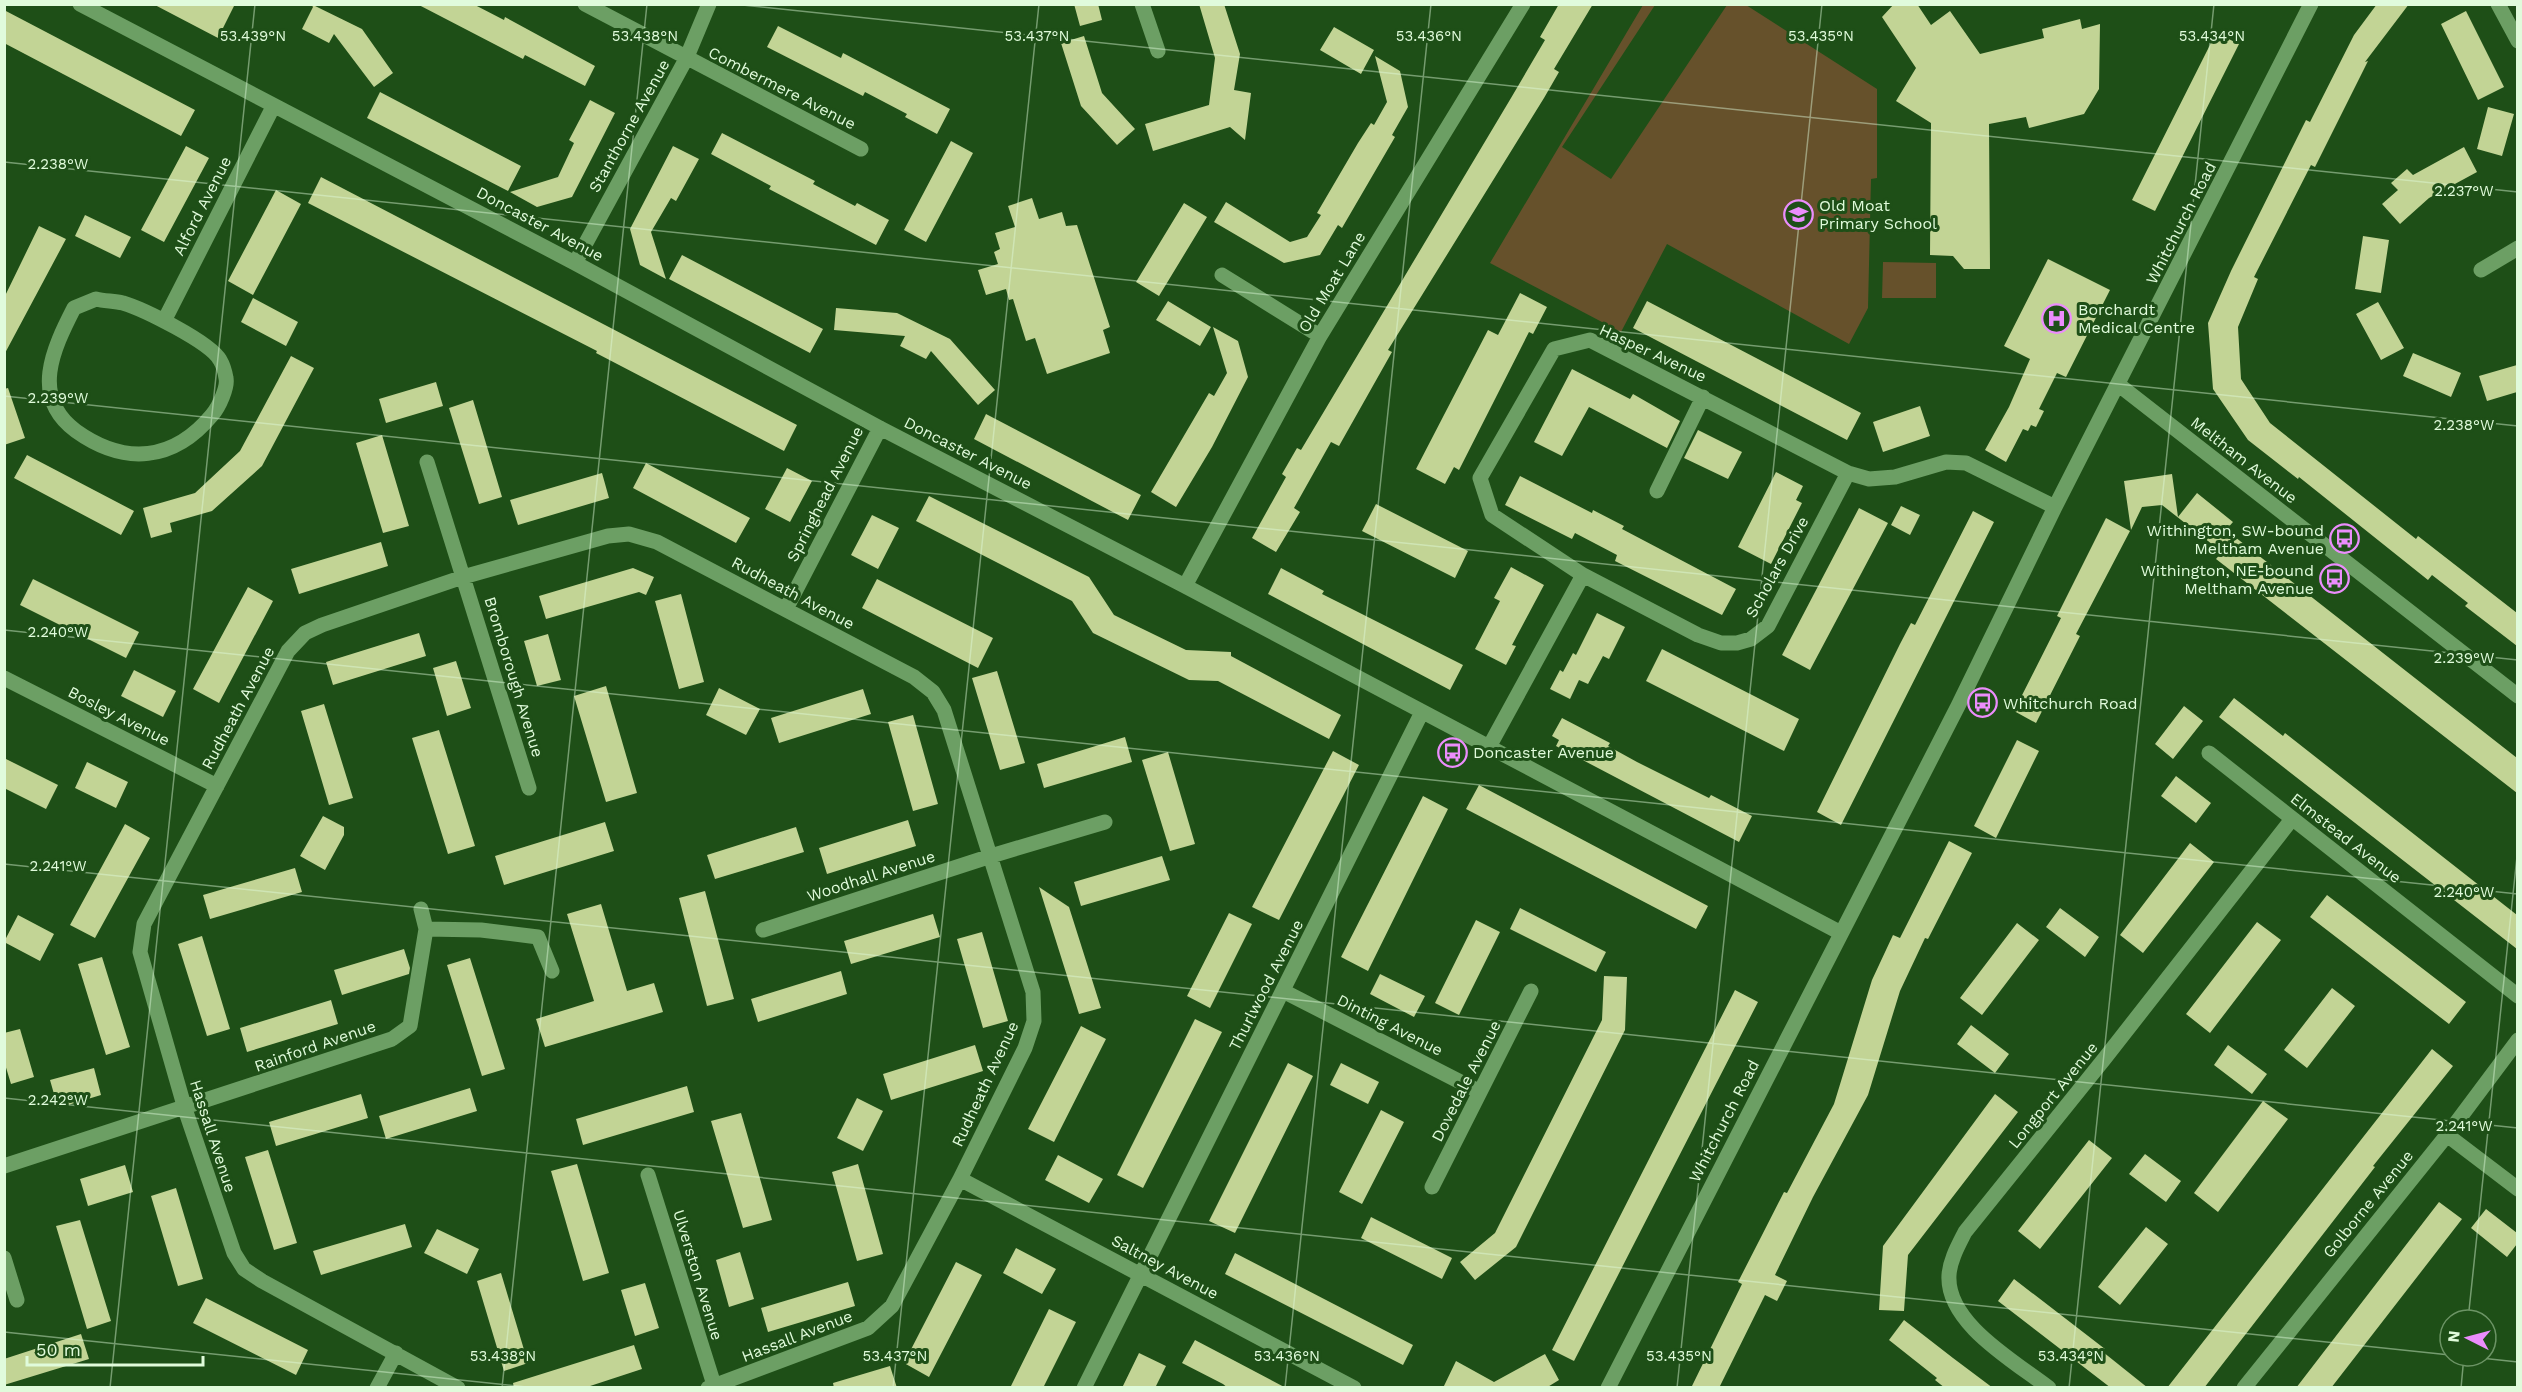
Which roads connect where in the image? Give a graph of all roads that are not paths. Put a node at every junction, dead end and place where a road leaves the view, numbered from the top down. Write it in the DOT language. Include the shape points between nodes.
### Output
graph roads {
  1 [pos="80,4"];
  2 [pos="585,4"];
  3 [pos="709,4"];
  4 [pos="1142,4"];
  5 [pos="1523,4"];
  6 [pos="2311,4"];
  7 [pos="2498,4"];
  8 [pos="2517,41"];
  9 [pos="1158,51"];
  10 [pos="686,59"];
  11 [pos="273,107"];
  12 [pos="861,149"];
  13 [pos="2517,248"];
  14 [pos="575,263"];
  15 [pos="2481,270"];
  16 [pos="1222,275"];
  17 [pos="164,321"];
  18 [pos="1320,336"];
  19 [pos="2119,385"];
  20 [pos="1703,397"];
  21 [pos="879,428"];
  22 [pos="427,462"];
  23 [pos="1848,473"];
  24 [pos="1657,491"];
  25 [pos="2055,507"];
  26 [pos="1583,575"];
  27 [pos="463,577"];
  28 [pos="1185,586"];
  29 [pos="786,609"];
  30 [pos="4,678"];
  31 [pos="2517,696"];
  32 [pos="1422,712"];
  33 [pos="1489,747"];
  34 [pos="2209,753"];
  35 [pos="217,786"];
  36 [pos="529,788"];
  37 [pos="2292,819"];
  38 [pos="1105,822"];
  39 [pos="991,856"];
  40 [pos="421,909"];
  41 [pos="426,929"];
  42 [pos="763,930"];
  43 [pos="1841,933"];
  44 [pos="552,971"];
  45 [pos="1283,991"];
  46 [pos="1531,992"];
  47 [pos="2517,996"];
  48 [pos="2517,1040"];
  49 [pos="1480,1092"];
  50 [pos="184,1109"];
  51 [pos="2447,1135"];
  52 [pos="4,1166"];
  53 [pos="648,1175"];
  54 [pos="960,1179"];
  55 [pos="1432,1187"];
  56 [pos="2517,1189"];
  57 [pos="4,1258"];
  58 [pos="1141,1275"];
  59 [pos="17,1300"];
  60 [pos="396,1353"];
  61 [pos="712,1387"];
  62 [pos="377,1388"];
  63 [pos="458,1388"];
  64 [pos="1084,1388"];
  65 [pos="1354,1388"];
  66 [pos="1608,1388"];
  67 [pos="2049,1388"];
  68 [pos="2244,1388"];
  1 -- 11 [label="street, Doncaster Avenue"];
  2 -- 10 [label="street, Combermere Avenue"];
  3 -- 10 [label="street, Stanthorne Avenue"];
  4 -- 9 [label="street"];
  5 -- 18 [label="street, Old Moat Lane"];
  6 -- 19 [label="street, Whitchurch Road"];
  7 -- 8 [label="street"];
  10 -- 12 [label="street, Combermere Avenue"];
  10 -- 14 [label="street, Stanthorne Avenue"];
  11 -- 14 [label="street, Doncaster Avenue"];
  11 -- 17 [label="street, Alford Avenue"];
  13 -- 15 [label="street"];
  14 -- 21 [label="street, Doncaster Avenue"];
  16 -- 18 [label="street"];
  17 -- 17 [label="street" via="219,359 227,380 217,410 198,432 174,448 142,454 113,450 67,424 52,402 49,370 74,308 96,299 123,303"];
  18 -- 28 [label="street, Old Moat Lane"];
  19 -- 25 [label="street, Whitchurch Road"];
  19 -- 31 [label="street, Meltham Avenue"];
  20 -- 23 [label="street, Hasper Avenue"];
  20 -- 24 [label="street"];
  20 -- 26 [label="street, Hasper Avenue" via="1590,340 1554,348 1480,478 1492,515"];
  21 -- 28 [label="street, Doncaster Avenue"];
  21 -- 29 [label="street, Springhead Avenue"];
  22 -- 27 [label="street, Bromborough Avenue"];
  23 -- 25 [label="street, Hasper Avenue" via="1869,479 1895,477 1946,462 1966,463"];
  23 -- 26 [label="street, Scholars Drive" via="1768,626 1751,639 1721,643 1698,635"];
  25 -- 43 [label="street, Whitchurch Road"];
  26 -- 33 [label="street"];
  27 -- 29 [label="street, Rudheath Avenue" via="608,536 629,534 657,542"];
  27 -- 35 [label="street, Rudheath Avenue" via="305,633 288,651"];
  27 -- 36 [label="street, Bromborough Avenue"];
  28 -- 32 [label="street, Doncaster Avenue"];
  29 -- 39 [label="street, Rudheath Avenue" via="914,677 933,692 944,710"];
  30 -- 35 [label="street, Bosley Avenue"];
  32 -- 33 [label="street, Doncaster Avenue"];
  32 -- 45 [label="street, Thurlwood Avenue"];
  33 -- 43 [label="street, Doncaster Avenue"];
  34 -- 37 [label="street, Elmstead Avenue"];
  35 -- 50 [label="street, Hassall Avenue" via="144,924 140,952"];
  37 -- 47 [label="street, Elmstead Avenue"];
  37 -- 67 [label="street, Longport Avenue" via="1965,1232 1953,1258 1949,1276 1952,1300 1970,1326"];
  38 -- 39 [label="street, Woodhall Avenue"];
  39 -- 42 [label="street, Woodhall Avenue"];
  39 -- 54 [label="street, Rudheath Avenue" via="1033,992 1034,1021 1025,1048"];
  40 -- 41 [label="street, Rainford Avenue"];
  41 -- 44 [label="street" via="538,937"];
  41 -- 50 [label="street, Rainford Avenue" via="410,1026 392,1039"];
  43 -- 66 [label="street, Whitchurch Road"];
  45 -- 49 [label="street, Dinting Avenue"];
  45 -- 58 [label="street, Thurlwood Avenue"];
  46 -- 49 [label="street, Dovedale Avenue"];
  48 -- 51 [label="street, Golborne Avenue"];
  49 -- 55 [label="street, Dovedale Avenue"];
  50 -- 52 [label="street, Rainford Avenue"];
  50 -- 60 [label="street, Hassall Avenue" via="234,1253 244,1269"];
  51 -- 56 [label="street"];
  51 -- 68 [label="street, Golborne Avenue"];
  53 -- 61 [label="street, Ulverston Avenue"];
  54 -- 58 [label="street, Saltney Avenue"];
  54 -- 61 [label="street, Hassall Avenue" via="892,1306 868,1328"];
  57 -- 59 [label="street"];
  58 -- 64 [label="street, Thurlwood Avenue"];
  58 -- 65 [label="street, Saltney Avenue"];
  60 -- 62 [label="street"];
  60 -- 63 [label="street, Hassall Avenue"];
}
